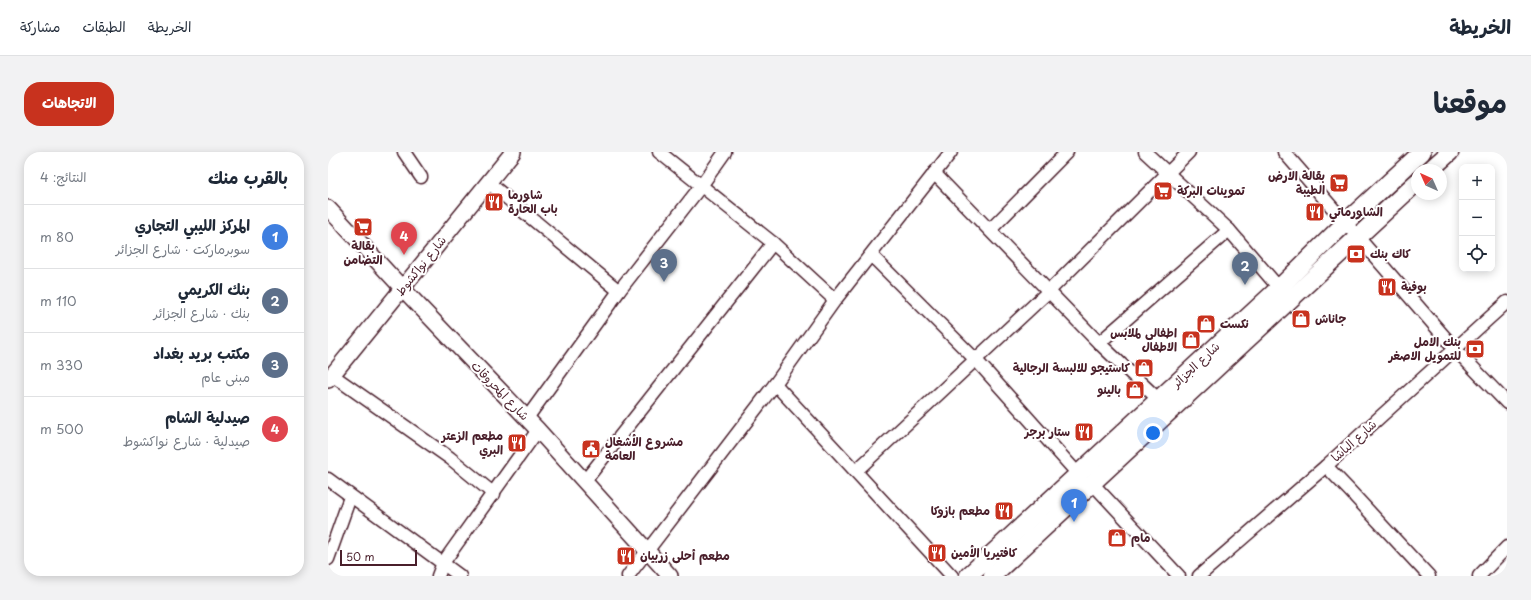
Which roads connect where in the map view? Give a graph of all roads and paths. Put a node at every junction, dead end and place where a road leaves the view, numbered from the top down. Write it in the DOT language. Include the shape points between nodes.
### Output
graph roads {
  1 [pos="404,152"];
  2 [pos="513,152"];
  3 [pos="659,152"];
  4 [pos="725,152"];
  5 [pos="951,152"];
  6 [pos="1067,152"];
  7 [pos="1145,152"];
  8 [pos="1189,152"];
  9 [pos="1284,152"];
  10 [pos="1422,152"];
  11 [pos="1450,152"];
  12 [pos="1437,164"];
  13 [pos="934,173"];
  14 [pos="1167,173"];
  15 [pos="421,177"];
  16 [pos="489,183"];
  17 [pos="701,186"];
  18 [pos="1411,187"];
  19 [pos="328,208"];
  20 [pos="1345,223"];
  21 [pos="990,230"];
  22 [pos="1229,230"];
  23 [pos="1358,236"];
  24 [pos="773,243"];
  25 [pos="870,255"];
  26 [pos="1279,288"];
  27 [pos="403,289"];
  28 [pos="619,291"];
  29 [pos="1049,291"];
  30 [pos="835,300"];
  31 [pos="1507,302"];
  32 [pos="1099,342"];
  33 [pos="1455,349"];
  34 [pos="976,360"];
  35 [pos="330,377"];
  36 [pos="775,384"];
  37 [pos="1159,400"];
  38 [pos="1507,403"];
  39 [pos="527,418"];
  40 [pos="538,430"];
  41 [pos="1326,466"];
  42 [pos="856,471"];
  43 [pos="1085,478"];
  44 [pos="328,479"];
  45 [pos="584,482"];
  46 [pos="494,494"];
  47 [pos="350,496"];
  48 [pos="1507,547"];
  49 [pos="647,552"];
  50 [pos="328,559"];
  51 [pos="444,564"];
  52 [pos="438,576"];
  53 [pos="460,576"];
  54 [pos="628,576"];
  55 [pos="670,576"];
  56 [pos="952,576"];
  57 [pos="968,576"];
  58 [pos="992,576"];
  59 [pos="1179,576"];
  60 [pos="1199,576"];
  61 [pos="1429,576"];
  62 [pos="1479,576"];
  1 -- 15 [label="street"];
  2 -- 16 [label="street, شارع نواكشوط"];
  3 -- 17 [label="street"];
  4 -- 17 [label="street"];
  5 -- 13 [label="street"];
  6 -- 21 [label="street"];
  7 -- 14 [label="street"];
  8 -- 14 [label="street"];
  9 -- 20 [label="street"];
  10 -- 20 [label="main road, شارع الجزائر"];
  11 -- 12 [label="main road"];
  13 -- 21 [label="street"];
  13 -- 25 [label="street"];
  14 -- 22 [label="street"];
  14 -- 29 [label="street"];
  16 -- 27 [label="street, شارع نواكشوط"];
  16 -- 28 [label="street"];
  17 -- 24 [label="street"];
  17 -- 28 [label="street"];
  18 -- 23 [label="main road, شارع الجزائر"];
  19 -- 27 [label="street, شارع المحروقات"];
  20 -- 23 [label="street"];
  20 -- 26 [label="main road, شارع الجزائر"];
  21 -- 29 [label="street"];
  22 -- 26 [label="street"];
  22 -- 32 [label="street"];
  23 -- 33 [label="street"];
  23 -- 43 [label="main road, شارع الجزائر"];
  24 -- 30 [label="street"];
  24 -- 45 [label="street"];
  25 -- 30 [label="street"];
  25 -- 34 [label="street"];
  26 -- 37 [label="main road, شارع الجزائر"];
  27 -- 35 [label="street, شارع نواكشوط"];
  27 -- 39 [label="street, شارع المحروقات"];
  28 -- 39 [label="street"];
  29 -- 32 [label="street"];
  29 -- 34 [label="street"];
  30 -- 36 [label="street"];
  31 -- 33 [label="street, شارع الباشا"];
  32 -- 37 [label="street"];
  33 -- 38 [label="street"];
  33 -- 41 [label="street, شارع الباشا"];
  34 -- 42 [label="street"];
  34 -- 43 [label="street"];
  35 -- 46 [label="street" via="450,458"];
  36 -- 42 [label="street"];
  36 -- 49 [label="street"];
  37 -- 43 [label="main road, شارع الجزائر"];
  39 -- 40 [label="street, شارع المحروقات"];
  40 -- 45 [label="street, شارع المحروقات"];
  40 -- 46 [label="street"];
  41 -- 60 [label="street, شارع الباشا"];
  41 -- 61 [label="street"];
  42 -- 56 [label="street"];
  43 -- 57 [label="main road, شارع الجزائر"];
  43 -- 58 [label="main road, شارع الجزائر"];
  43 -- 59 [label="street"];
  44 -- 47 [label="street"];
  45 -- 49 [label="street, شارع المحروقات"];
  46 -- 51 [label="street"];
  47 -- 50 [label="street"];
  47 -- 51 [label="street"];
  48 -- 62 [label="street"];
  49 -- 54 [label="street"];
  49 -- 55 [label="street, شارع المحروقات"];
  51 -- 52 [label="street"];
  51 -- 53 [label="street"];
}
